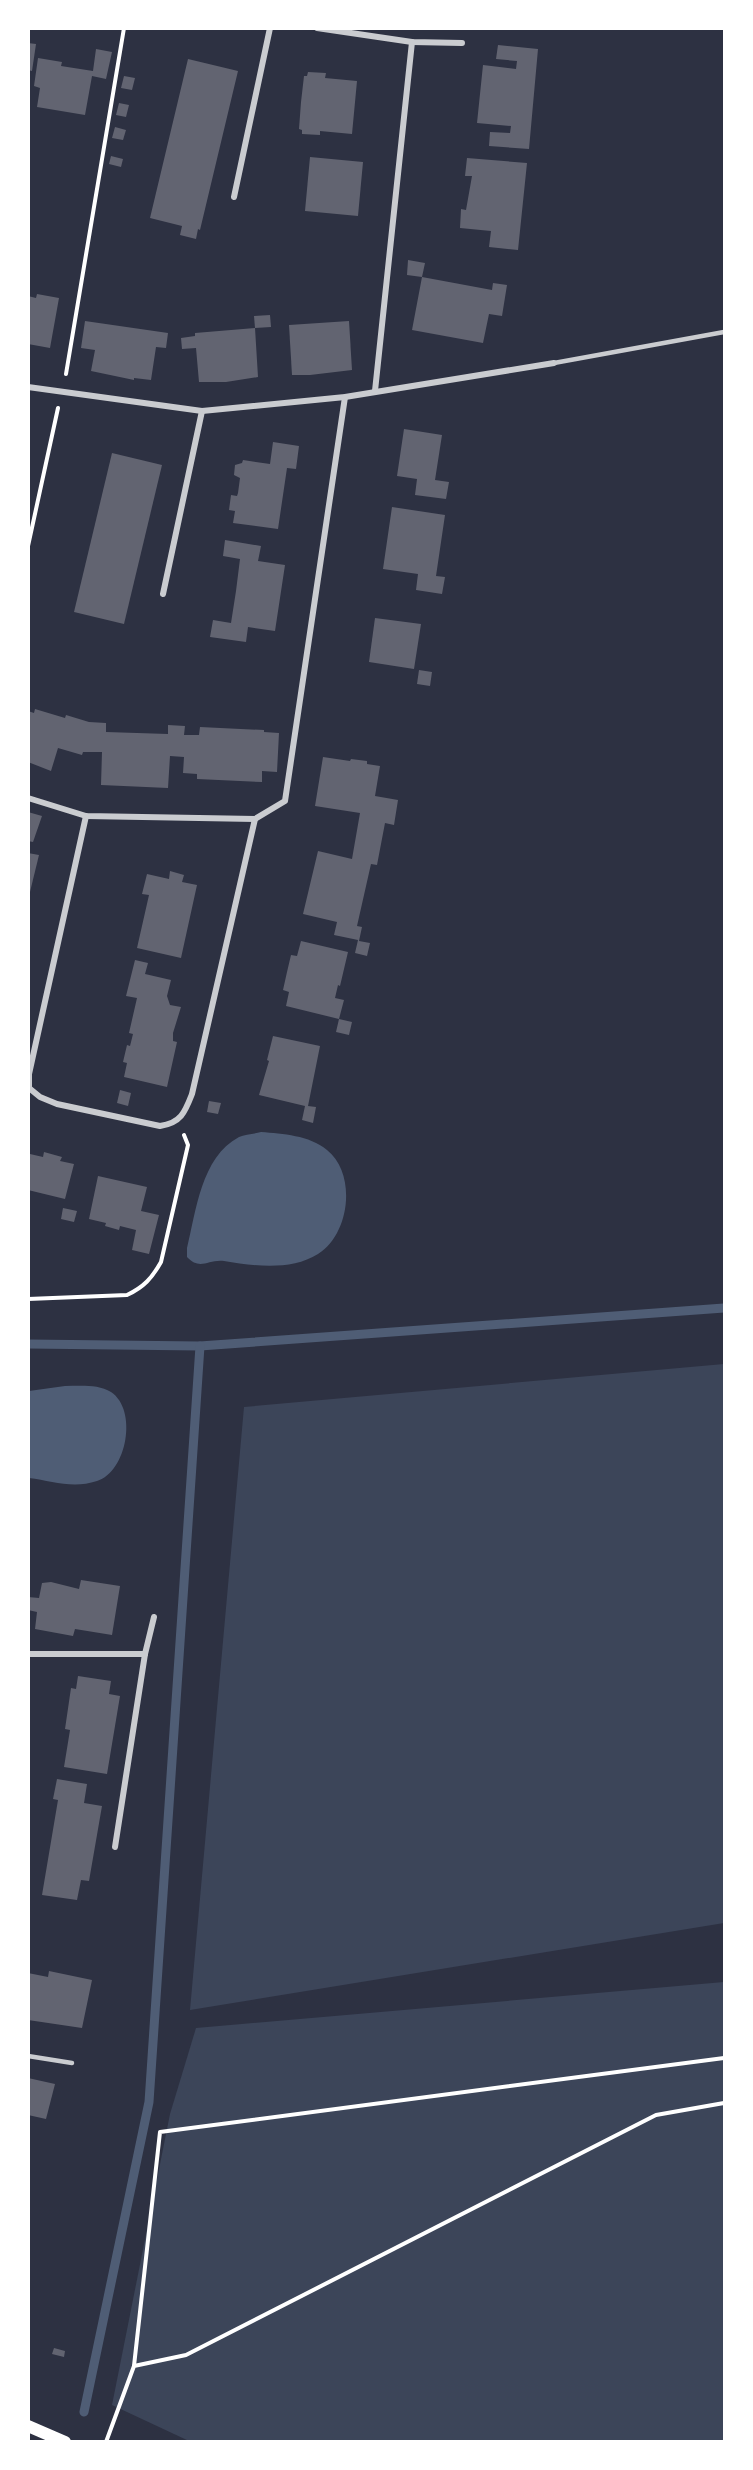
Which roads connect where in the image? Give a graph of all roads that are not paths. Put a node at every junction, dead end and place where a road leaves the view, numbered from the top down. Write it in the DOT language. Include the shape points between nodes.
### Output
graph roads {
  1 [pos="270,28"];
  2 [pos="317,28"];
  3 [pos="412,42"];
  4 [pos="462,43"];
  5 [pos="234,197"];
  6 [pos="724,332"];
  7 [pos="554,363"];
  8 [pos="28,387"];
  9 [pos="375,391"];
  10 [pos="345,397"];
  11 [pos="202,411"];
  12 [pos="164,594"];
  13 [pos="28,798"];
  14 [pos="86,816"];
  15 [pos="255,819"];
  16 [pos="154,1617"];
  17 [pos="28,1654"];
  18 [pos="145,1654"];
  19 [pos="116,1847"];
  20 [pos="28,2056"];
  21 [pos="72,2063"];
  22 [pos="28,2426"];
  23 [pos="65,2442"];
  1 -- 5 [label="street"];
  2 -- 3 [label="street"];
  3 -- 4 [label="street"];
  3 -- 9 [label="street"];
  6 -- 7 [label="lane"];
  7 -- 9 [label="street"];
  8 -- 11 [label="street"];
  9 -- 10 [label="street"];
  10 -- 11 [label="street"];
  10 -- 15 [label="street" via="285,801"];
  11 -- 12 [label="street"];
  13 -- 14 [label="street"];
  14 -- 15 [label="street"];
  14 -- 15 [label="street" via="29,1088 57,1104 160,1126 180,1120 192,1094"];
  16 -- 18 [label="street"];
  17 -- 18 [label="street"];
  18 -- 19 [label="street"];
  20 -- 21 [label="lane"];
  22 -- 23 [label="main road"];
}
